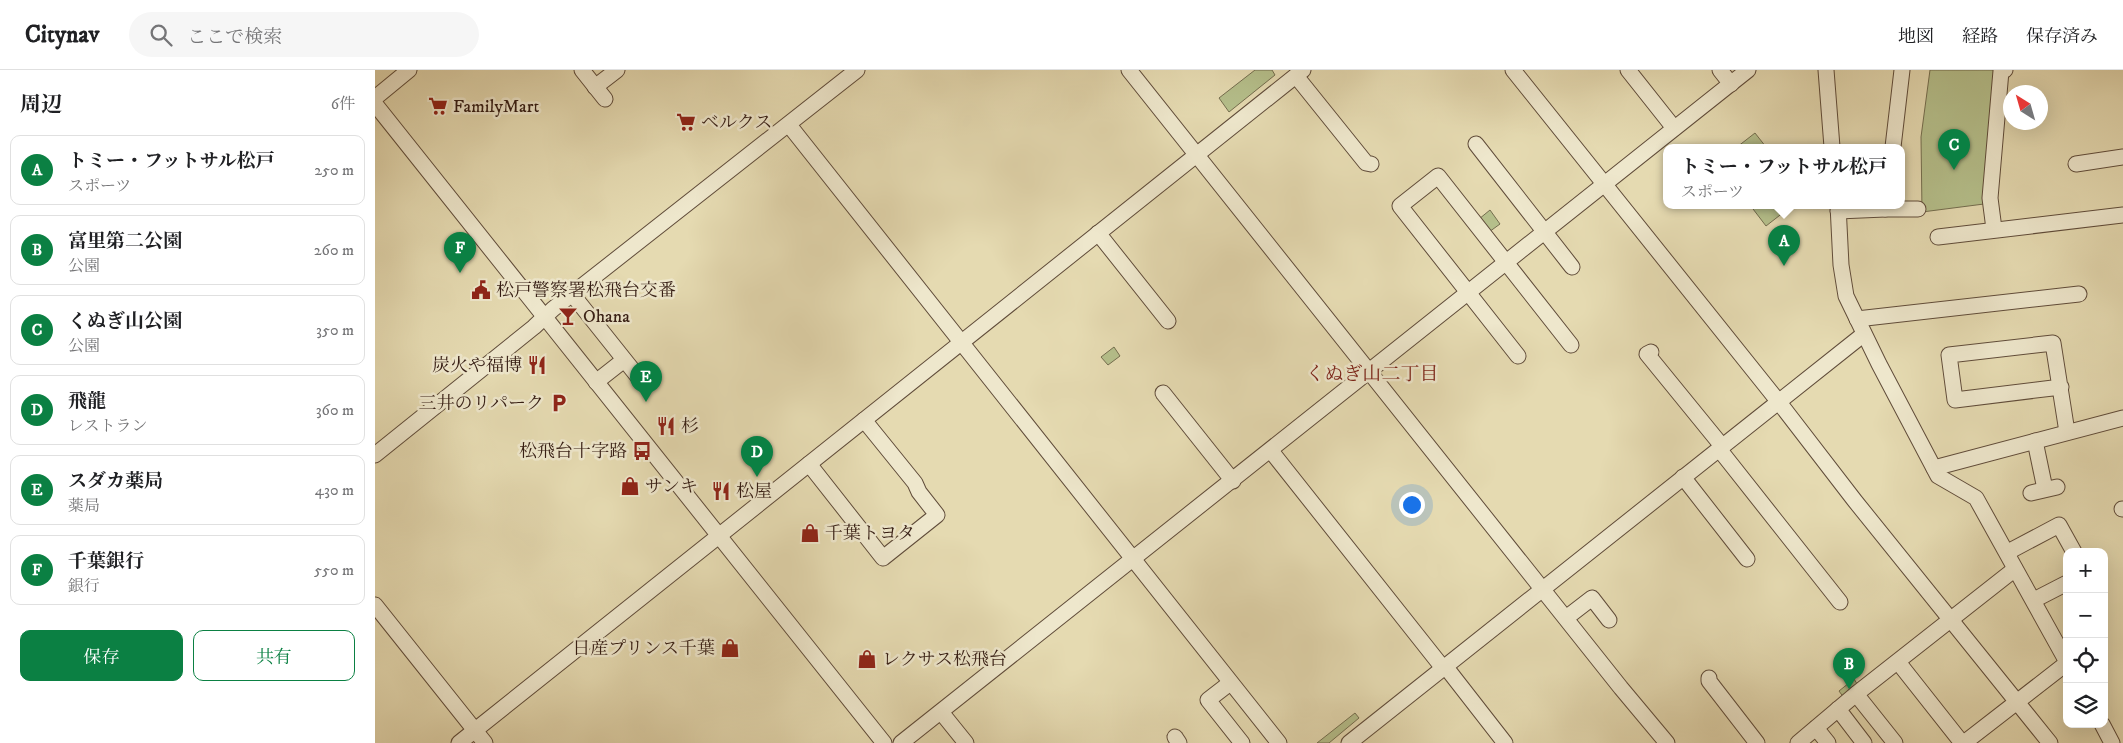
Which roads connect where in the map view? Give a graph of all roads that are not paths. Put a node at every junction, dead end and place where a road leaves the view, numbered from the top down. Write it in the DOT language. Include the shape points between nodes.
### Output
graph roads {
  1 [pos="409,70"];
  2 [pos="582,70"];
  3 [pos="617,70"];
  4 [pos="857,70"];
  5 [pos="1129,70"];
  6 [pos="1513,70"];
  7 [pos="1628,70"];
  8 [pos="1720,70"];
  9 [pos="1748,70"];
  10 [pos="1826,70"];
  11 [pos="1901,70"];
  12 [pos="2005,70"];
  13 [pos="1299,73"];
  14 [pos="1731,84"];
  15 [pos="595,87"];
  16 [pos="375,98"];
  17 [pos="605,99"];
  18 [pos="375,104"];
  19 [pos="789,125"];
  20 [pos="1674,128"];
  21 [pos="1476,144"];
  22 [pos="1833,144"];
  23 [pos="1893,144"];
  24 [pos="1197,155"];
  25 [pos="2123,157"];
  26 [pos="1371,164"];
  27 [pos="2077,164"];
  28 [pos="1605,184"];
  29 [pos="1905,208"];
  30 [pos="1838,209"];
  31 [pos="1918,209"];
  32 [pos="2123,215"];
  33 [pos="1994,229"];
  34 [pos="1545,232"];
  35 [pos="1098,233"];
  36 [pos="1938,237"];
  37 [pos="1506,261"];
  38 [pos="1572,267"];
  39 [pos="1467,292"];
  40 [pos="572,294"];
  41 [pos="2079,294"];
  42 [pos="544,317"];
  43 [pos="1857,319"];
  44 [pos="1169,320"];
  45 [pos="1864,334"];
  46 [pos="961,343"];
  47 [pos="1571,345"];
  48 [pos="1651,352"];
  49 [pos="1518,356"];
  50 [pos="624,360"];
  51 [pos="1369,371"];
  52 [pos="596,382"];
  53 [pos="643,383"];
  54 [pos="2061,387"];
  55 [pos="1163,393"];
  56 [pos="1778,401"];
  57 [pos="2123,418"];
  58 [pos="864,420"];
  59 [pos="2067,432"];
  60 [pos="2035,441"];
  61 [pos="1720,447"];
  62 [pos="1271,451"];
  63 [pos="375,455"];
  64 [pos="809,464"];
  65 [pos="1934,468"];
  66 [pos="1683,477"];
  67 [pos="1233,481"];
  68 [pos="2044,490"];
  69 [pos="718,536"];
  70 [pos="2072,548"];
  71 [pos="2008,552"];
  72 [pos="1747,559"];
  73 [pos="1133,560"];
  74 [pos="2015,569"];
  75 [pos="2063,585"];
  76 [pos="1542,589"];
  77 [pos="2034,600"];
  78 [pos="1840,602"];
  79 [pos="375,605"];
  80 [pos="1566,618"];
  81 [pos="1609,620"];
  82 [pos="1951,620"];
  83 [pos="2063,651"];
  84 [pos="2063,657"];
  85 [pos="1898,662"];
  86 [pos="1444,667"];
  87 [pos="1709,678"];
  88 [pos="1230,683"];
  89 [pos="1856,694"];
  90 [pos="2017,701"];
  91 [pos="1839,709"];
  92 [pos="941,712"];
  93 [pos="1816,728"];
  94 [pos="2104,728"];
  95 [pos="475,730"];
  96 [pos="1273,741"];
  97 [pos="459,743"];
  98 [pos="485,743"];
  99 [pos="884,743"];
  100 [pos="901,743"];
  101 [pos="966,743"];
  102 [pos="1242,743"];
  103 [pos="1349,743"];
  104 [pos="1505,743"];
  105 [pos="1667,743"];
  106 [pos="1757,743"];
  107 [pos="1798,743"];
  108 [pos="1828,743"];
  109 [pos="1865,743"];
  110 [pos="1895,743"];
  111 [pos="1963,743"];
  112 [pos="2050,743"];
  113 [pos="2112,743"];
  1 -- 16 [label="street"];
  2 -- 15 [label="street"];
  3 -- 15 [label="street"];
  4 -- 19 [label="street"];
  5 -- 24 [label="street"];
  6 -- 28 [label="street"];
  7 -- 20 [label="street"];
  8 -- 14 [label="street"];
  9 -- 14 [label="street"];
  10 -- 22 [label="street"];
  11 -- 23 [label="street"];
  12 -- 33 [label="street" via="2001,71 1990,198"];
  13 -- 24 [label="street"];
  13 -- 26 [label="street" via="1366,163"];
  14 -- 20 [label="street"];
  15 -- 17 [label="street"];
  18 -- 42 [label="street"];
  19 -- 40 [label="street"];
  19 -- 46 [label="street"];
  20 -- 28 [label="street"];
  21 -- 34 [label="street"];
  24 -- 35 [label="street"];
  24 -- 51 [label="street"];
  25 -- 27 [label="street"];
  28 -- 34 [label="street"];
  28 -- 56 [label="street"];
  29 -- 31 [label="street"];
  30 -- 43 [label="street" via="1841,266 1847,296"];
  32 -- 33 [label="street"];
  33 -- 36 [label="street"];
  34 -- 37 [label="street"];
  34 -- 38 [label="street"];
  35 -- 44 [label="street"];
  35 -- 46 [label="street"];
  37 -- 39 [label="street"];
  37 -- 39 [label="street" via="1438,176 1399,206"];
  37 -- 47 [label="street"];
  39 -- 49 [label="street"];
  39 -- 51 [label="street"];
  40 -- 42 [label="street"];
  40 -- 50 [label="street"];
  41 -- 43 [label="street"];
  42 -- 52 [label="street"];
  42 -- 63 [label="street"];
  43 -- 45 [label="street"];
  45 -- 56 [label="street"];
  45 -- 65 [label="street"];
  46 -- 58 [label="street"];
  46 -- 73 [label="street"];
  48 -- 61 [label="street" via="1647,354"];
  50 -- 52 [label="street"];
  50 -- 53 [label="street"];
  51 -- 62 [label="street"];
  51 -- 76 [label="street"];
  52 -- 69 [label="street"];
  54 -- 54 [label="street" via="2053,343 1949,355 1955,400"];
  54 -- 59 [label="street"];
  55 -- 67 [label="street"];
  56 -- 61 [label="street"];
  56 -- 82 [label="street"];
  57 -- 59 [label="street"];
  58 -- 64 [label="street"];
  58 -- 64 [label="street" via="937,514 883,558"];
  59 -- 60 [label="street"];
  60 -- 65 [label="street"];
  60 -- 68 [label="street"];
  61 -- 66 [label="street"];
  61 -- 78 [label="street"];
  62 -- 67 [label="street"];
  62 -- 86 [label="street"];
  64 -- 69 [label="street"];
  65 -- 71 [label="street" via="1938,476 1976,498"];
  66 -- 72 [label="street"];
  66 -- 76 [label="street"];
  67 -- 73 [label="street"];
  69 -- 95 [label="street"];
  69 -- 99 [label="street"];
  70 -- 71 [label="street" via="2059,525"];
  71 -- 74 [label="street"];
  73 -- 88 [label="street"];
  73 -- 92 [label="street"];
  74 -- 77 [label="street"];
  74 -- 82 [label="street"];
  75 -- 77 [label="street"];
  76 -- 80 [label="street"];
  76 -- 86 [label="street"];
  77 -- 83 [label="street"];
  79 -- 95 [label="street"];
  80 -- 81 [label="street" via="1592,598"];
  80 -- 105 [label="street"];
  82 -- 85 [label="street"];
  82 -- 90 [label="street"];
  84 -- 90 [label="street"];
  85 -- 89 [label="street"];
  85 -- 111 [label="street"];
  86 -- 103 [label="street"];
  86 -- 104 [label="street"];
  87 -- 106 [label="street"];
  88 -- 96 [label="street"];
  88 -- 102 [label="street" via="1208,700"];
  89 -- 91 [label="street"];
  89 -- 110 [label="street"];
  90 -- 111 [label="street"];
  90 -- 112 [label="street"];
  91 -- 93 [label="street"];
  91 -- 109 [label="street"];
  92 -- 100 [label="street"];
  92 -- 101 [label="street"];
  93 -- 107 [label="street"];
  93 -- 108 [label="street"];
  94 -- 113 [label="street"];
  95 -- 97 [label="street"];
  95 -- 98 [label="street"];
}
